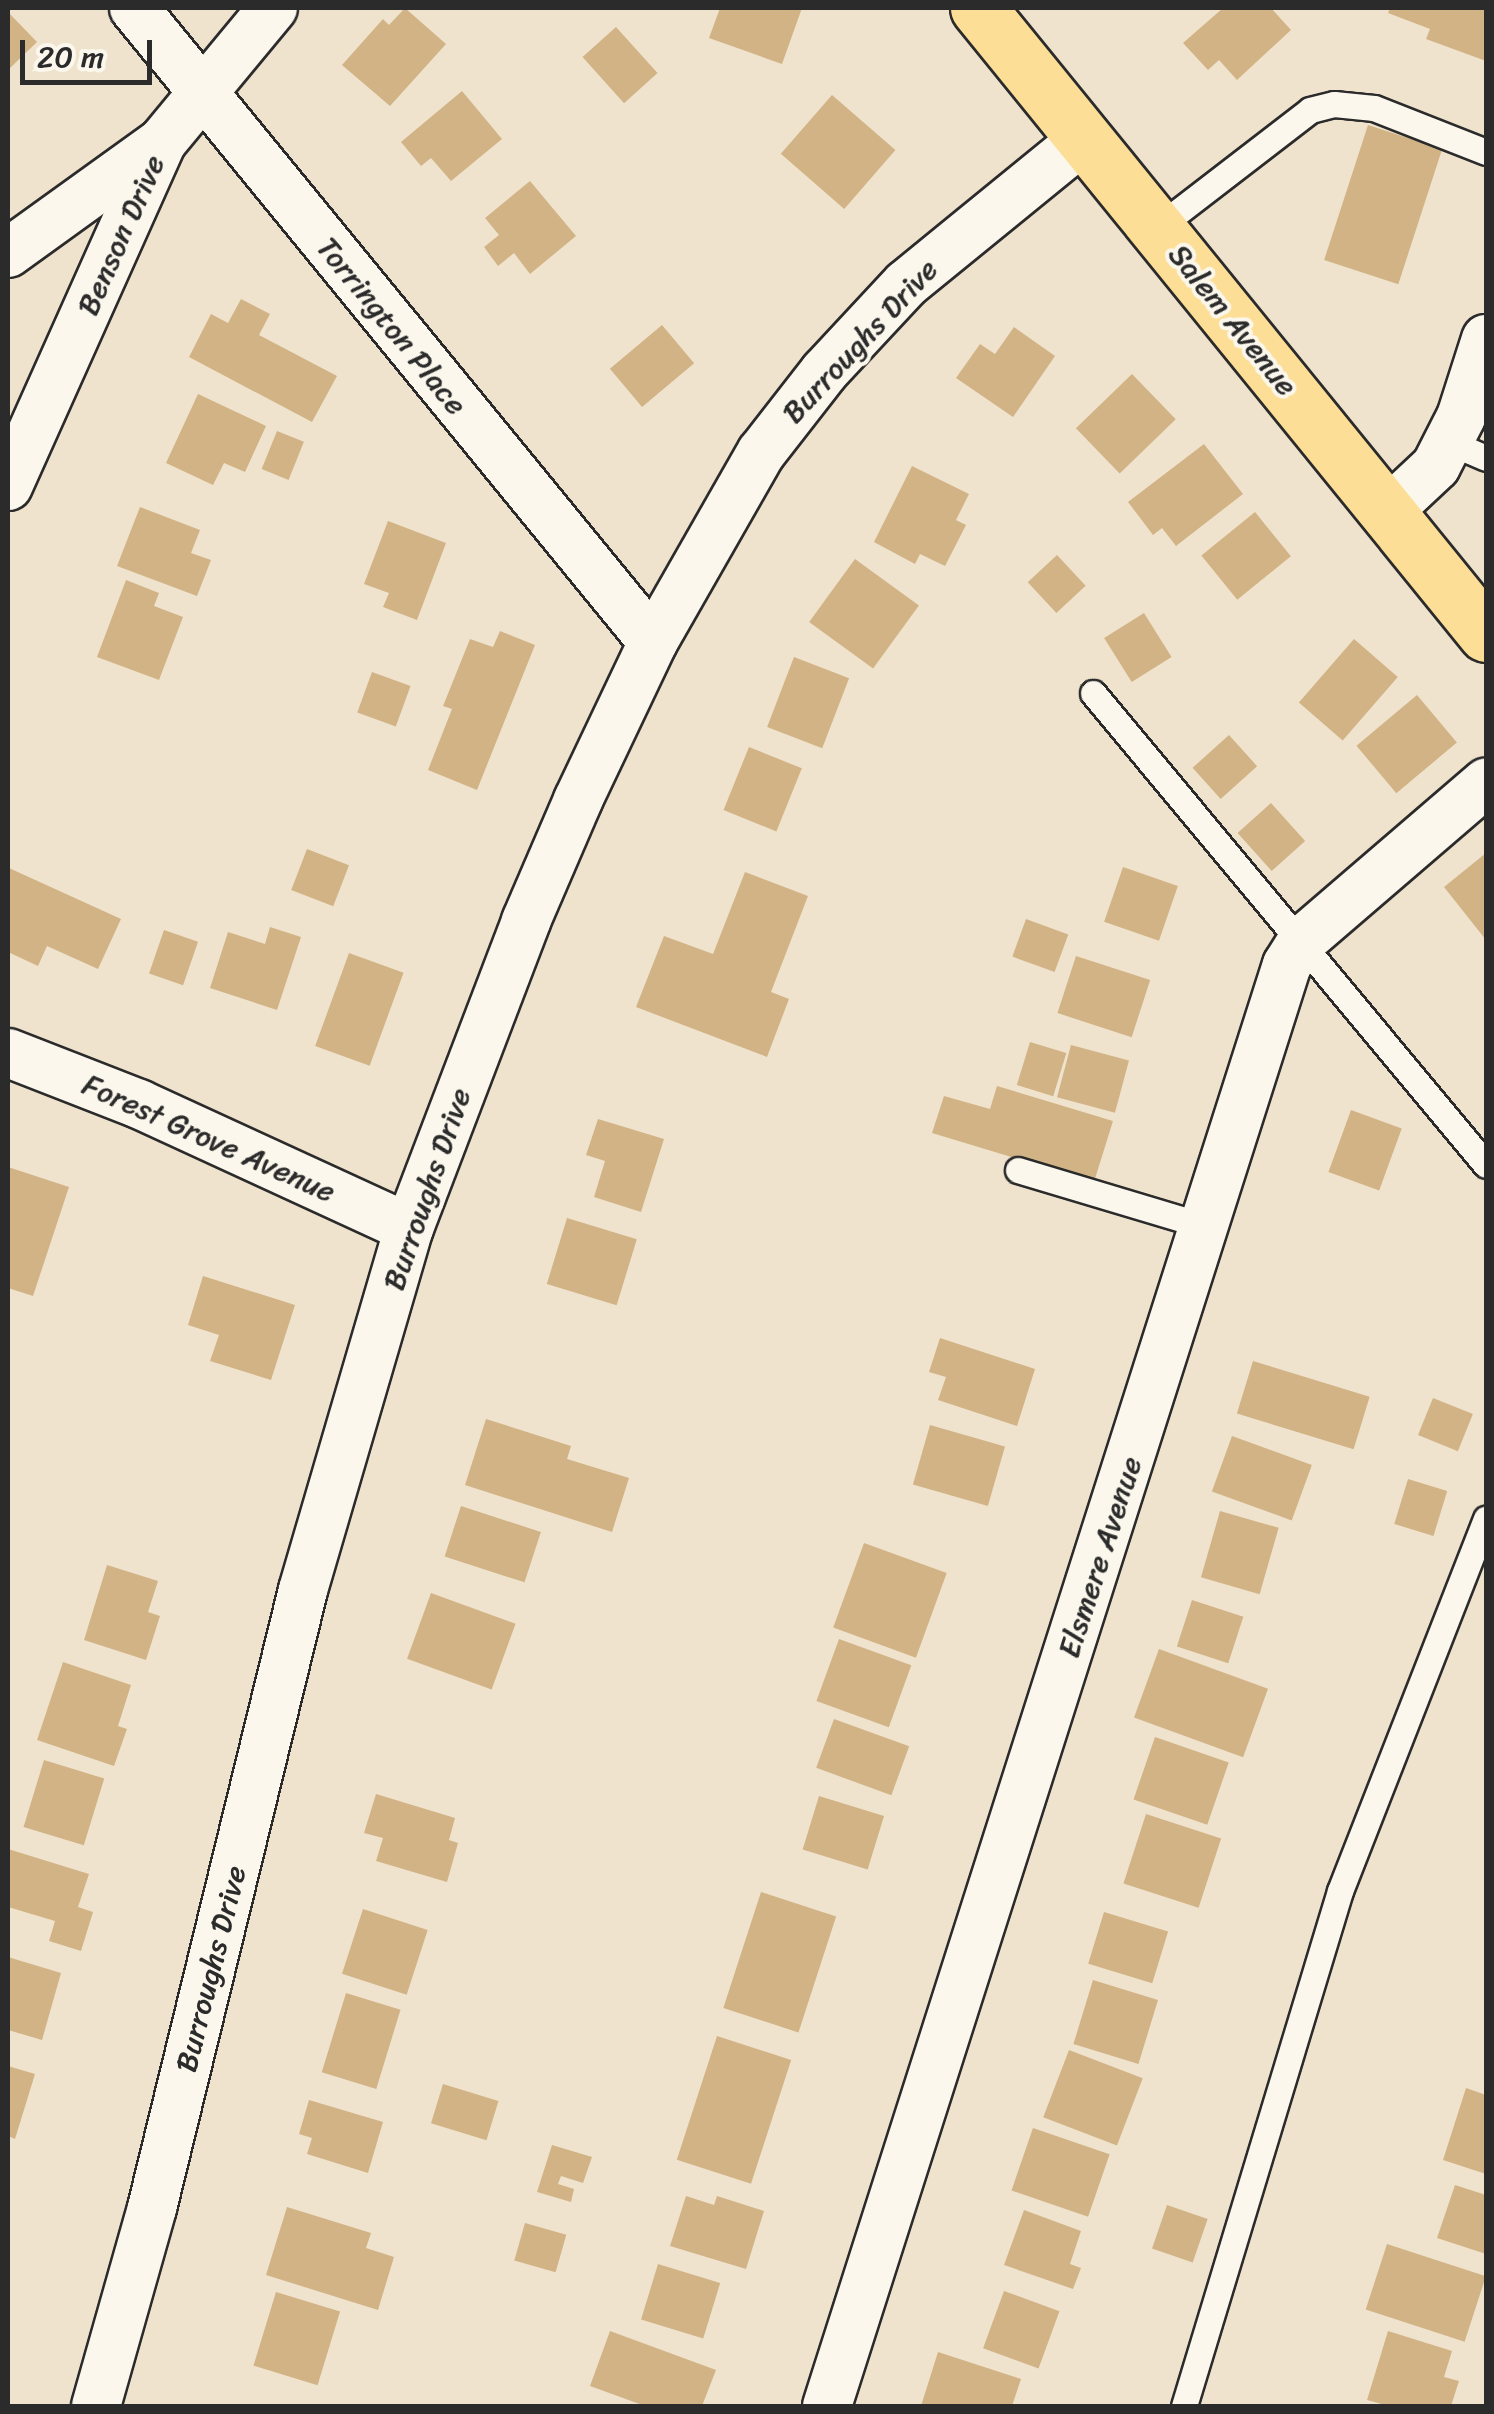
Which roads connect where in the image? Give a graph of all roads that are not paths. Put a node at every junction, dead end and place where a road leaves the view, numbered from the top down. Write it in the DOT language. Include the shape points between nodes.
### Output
graph roads {
  1 [pos="134,8"];
  2 [pos="273,8"];
  3 [pos="978,8"];
  4 [pos="203,93"];
  5 [pos="1084,139"];
  6 [pos="162,142"];
  7 [pos="1486,152"];
  8 [pos="1157,228"];
  9 [pos="8,254"];
  10 [pos="1486,338"];
  11 [pos="1468,450"];
  12 [pos="8,486"];
  13 [pos="1387,512"];
  14 [pos="1486,634"];
  15 [pos="652,642"];
  16 [pos="1093,693"];
  17 [pos="1486,784"];
  18 [pos="1302,941"];
  19 [pos="8,1053"];
  20 [pos="1486,1165"];
  21 [pos="1018,1170"];
  22 [pos="1205,1226"];
  23 [pos="409,1228"];
  24 [pos="1486,1520"];
  25 [pos="96,2406"];
  26 [pos="827,2406"];
  27 [pos="1184,2406"];
  1 -- 4 [label="street, Torrington Place"];
  2 -- 4 [label="street, Benson Drive"];
  3 -- 5 [label="main road, Salem Avenue"];
  4 -- 6 [label="street, Benson Drive"];
  4 -- 15 [label="street, Torrington Place"];
  5 -- 8 [label="main road, Salem Avenue"];
  5 -- 15 [label="street, Burroughs Drive" via="956,239 824,372 729,503"];
  6 -- 9 [label="street"];
  6 -- 12 [label="street, Benson Drive"];
  7 -- 8 [label="lane" via="1374,108 1334,104 1310,110"];
  8 -- 13 [label="main road, Salem Avenue"];
  10 -- 11 [label="street"];
  11 -- 13 [label="street" via="1436,466"];
  13 -- 14 [label="main road, Salem Avenue"];
  15 -- 23 [label="street, Burroughs Drive" via="526,920"];
  16 -- 18 [label="lane"];
  17 -- 18 [label="street, Elsmere Avenue"];
  18 -- 20 [label="lane"];
  18 -- 22 [label="street, Elsmere Avenue" via="1276,992"];
  19 -- 23 [label="street, Forest Grove Avenue" via="139,1104"];
  21 -- 22 [label="lane"];
  22 -- 26 [label="street, Elsmere Avenue"];
  23 -- 25 [label="street, Burroughs Drive" via="303,1590 152,2208"];
  24 -- 27 [label="lane" via="1340,1891"];
}
